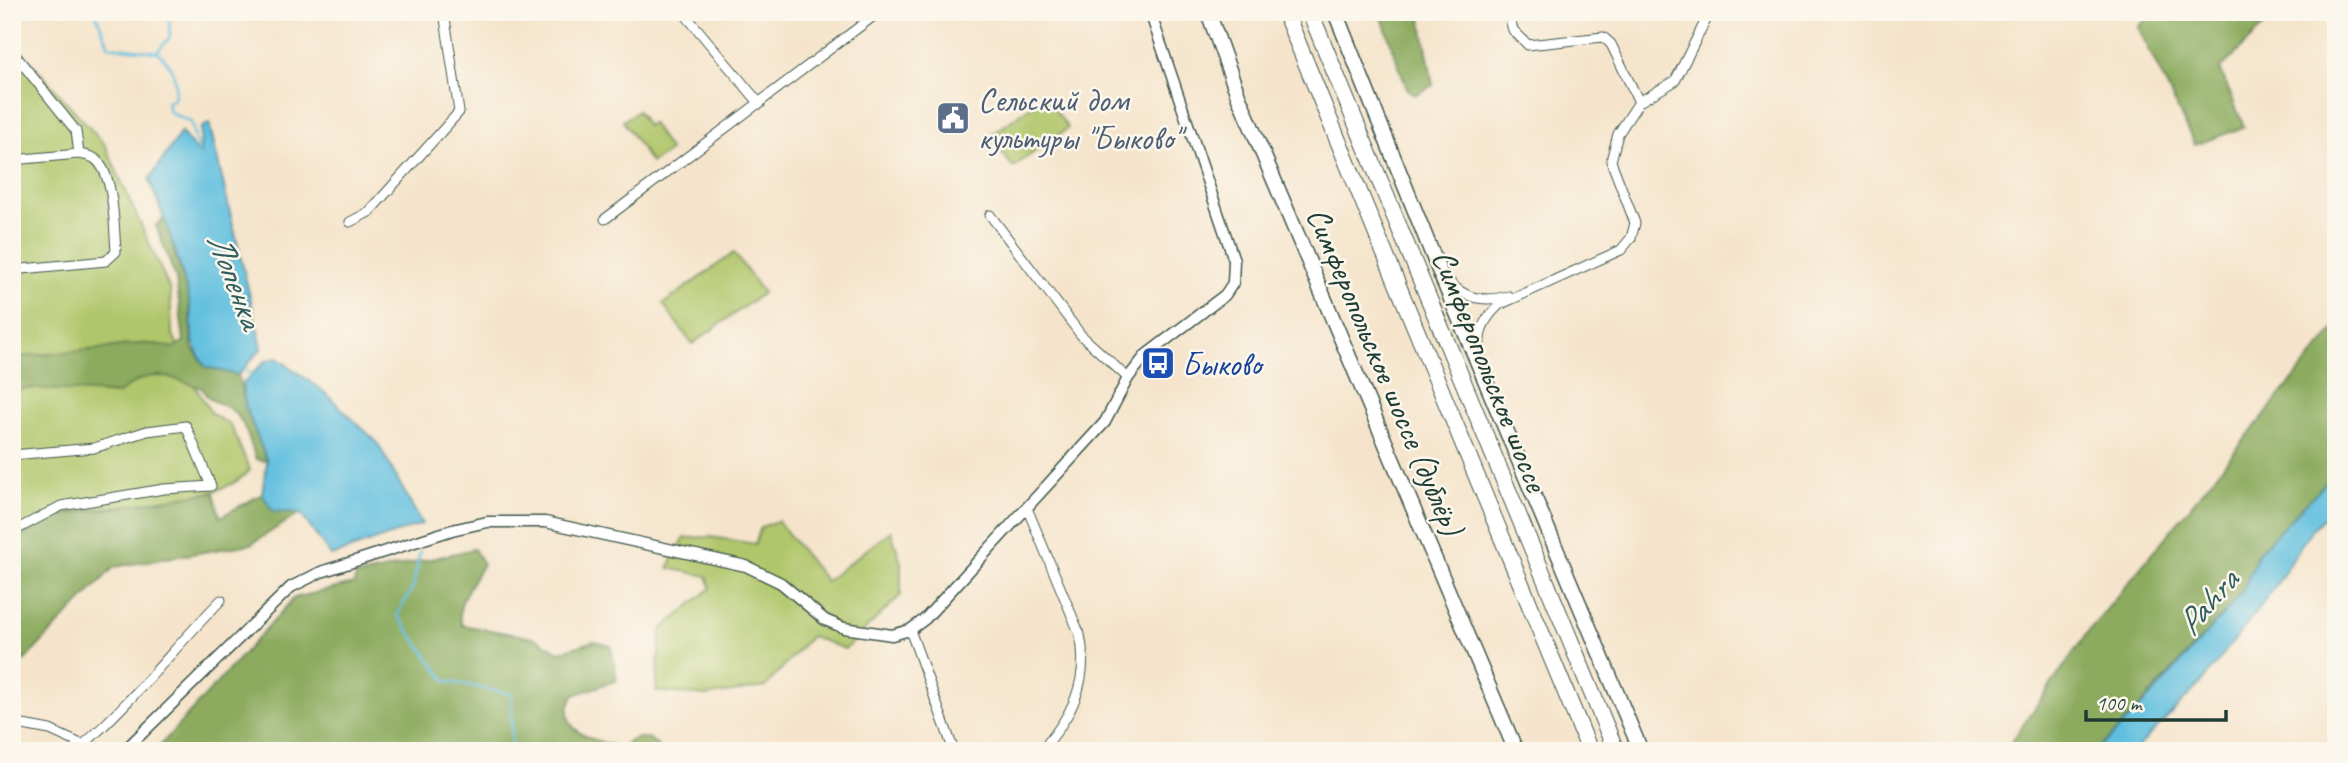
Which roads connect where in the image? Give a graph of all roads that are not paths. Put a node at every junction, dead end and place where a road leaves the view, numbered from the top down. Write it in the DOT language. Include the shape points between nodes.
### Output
graph roads {
  1 [pos="444,12"];
  2 [pos="683,12"];
  3 [pos="880,12"];
  4 [pos="1150,12"];
  5 [pos="1208,12"];
  6 [pos="1285,12"];
  7 [pos="1310,12"];
  8 [pos="1335,12"];
  9 [pos="1508,12"];
  10 [pos="1710,12"];
  11 [pos="12,51"];
  12 [pos="1639,102"];
  13 [pos="760,104"];
  14 [pos="79,154"];
  15 [pos="12,160"];
  16 [pos="990,215"];
  17 [pos="605,219"];
  18 [pos="350,222"];
  19 [pos="1438,268"];
  20 [pos="12,270"];
  21 [pos="1518,294"];
  22 [pos="1483,374"];
  23 [pos="1128,378"];
  24 [pos="12,454"];
  25 [pos="1027,508"];
  26 [pos="12,532"];
  27 [pos="220,600"];
  28 [pos="910,631"];
  29 [pos="12,723"];
  30 [pos="124,751"];
  31 [pos="954,751"];
  32 [pos="1041,751"];
  33 [pos="1516,751"];
  34 [pos="1590,751"];
  35 [pos="1616,751"];
  36 [pos="1641,751"];
  1 -- 18 [label="street" via="459,112 369,212"];
  2 -- 13 [label="street"];
  3 -- 13 [label="street"];
  4 -- 23 [label="street" via="1221,214 1236,272 1225,295 1146,355"];
  5 -- 33 [label="main road, Симферопольское шоссе (дублёр)" via="1238,95"];
  6 -- 34 [label="highway, Симферопольское шоссе"];
  7 -- 35 [label="highway, Симферопольское шоссе"];
  8 -- 19 [label="main road"];
  9 -- 12 [label="street" via="1513,30 1528,44 1603,37 1611,44"];
  10 -- 12 [label="street" via="1675,81"];
  11 -- 14 [label="street" via="76,131"];
  12 -- 21 [label="street" via="1618,134 1611,161 1635,223 1631,238 1621,250"];
  13 -- 17 [label="street"];
  14 -- 15 [label="street"];
  14 -- 20 [label="street" via="95,158 103,169 112,199 116,252 106,261"];
  16 -- 23 [label="street" via="1081,335"];
  19 -- 21 [label="street" via="1467,296 1482,300"];
  19 -- 22 [label="main road"];
  21 -- 22 [label="street" via="1486,317 1480,331"];
  22 -- 36 [label="main road"];
  23 -- 25 [label="street" via="1105,422"];
  24 -- 26 [label="street" via="94,447 147,431 187,426 211,486 61,506"];
  25 -- 28 [label="street"];
  25 -- 32 [label="street" via="1085,657 1069,716"];
  27 -- 29 [label="street" via="125,709 83,745 50,730"];
  28 -- 30 [label="street" via="892,635 844,628 825,620 781,583 746,566 545,522 487,522 321,572 291,587"];
  28 -- 31 [label="street"];
}
